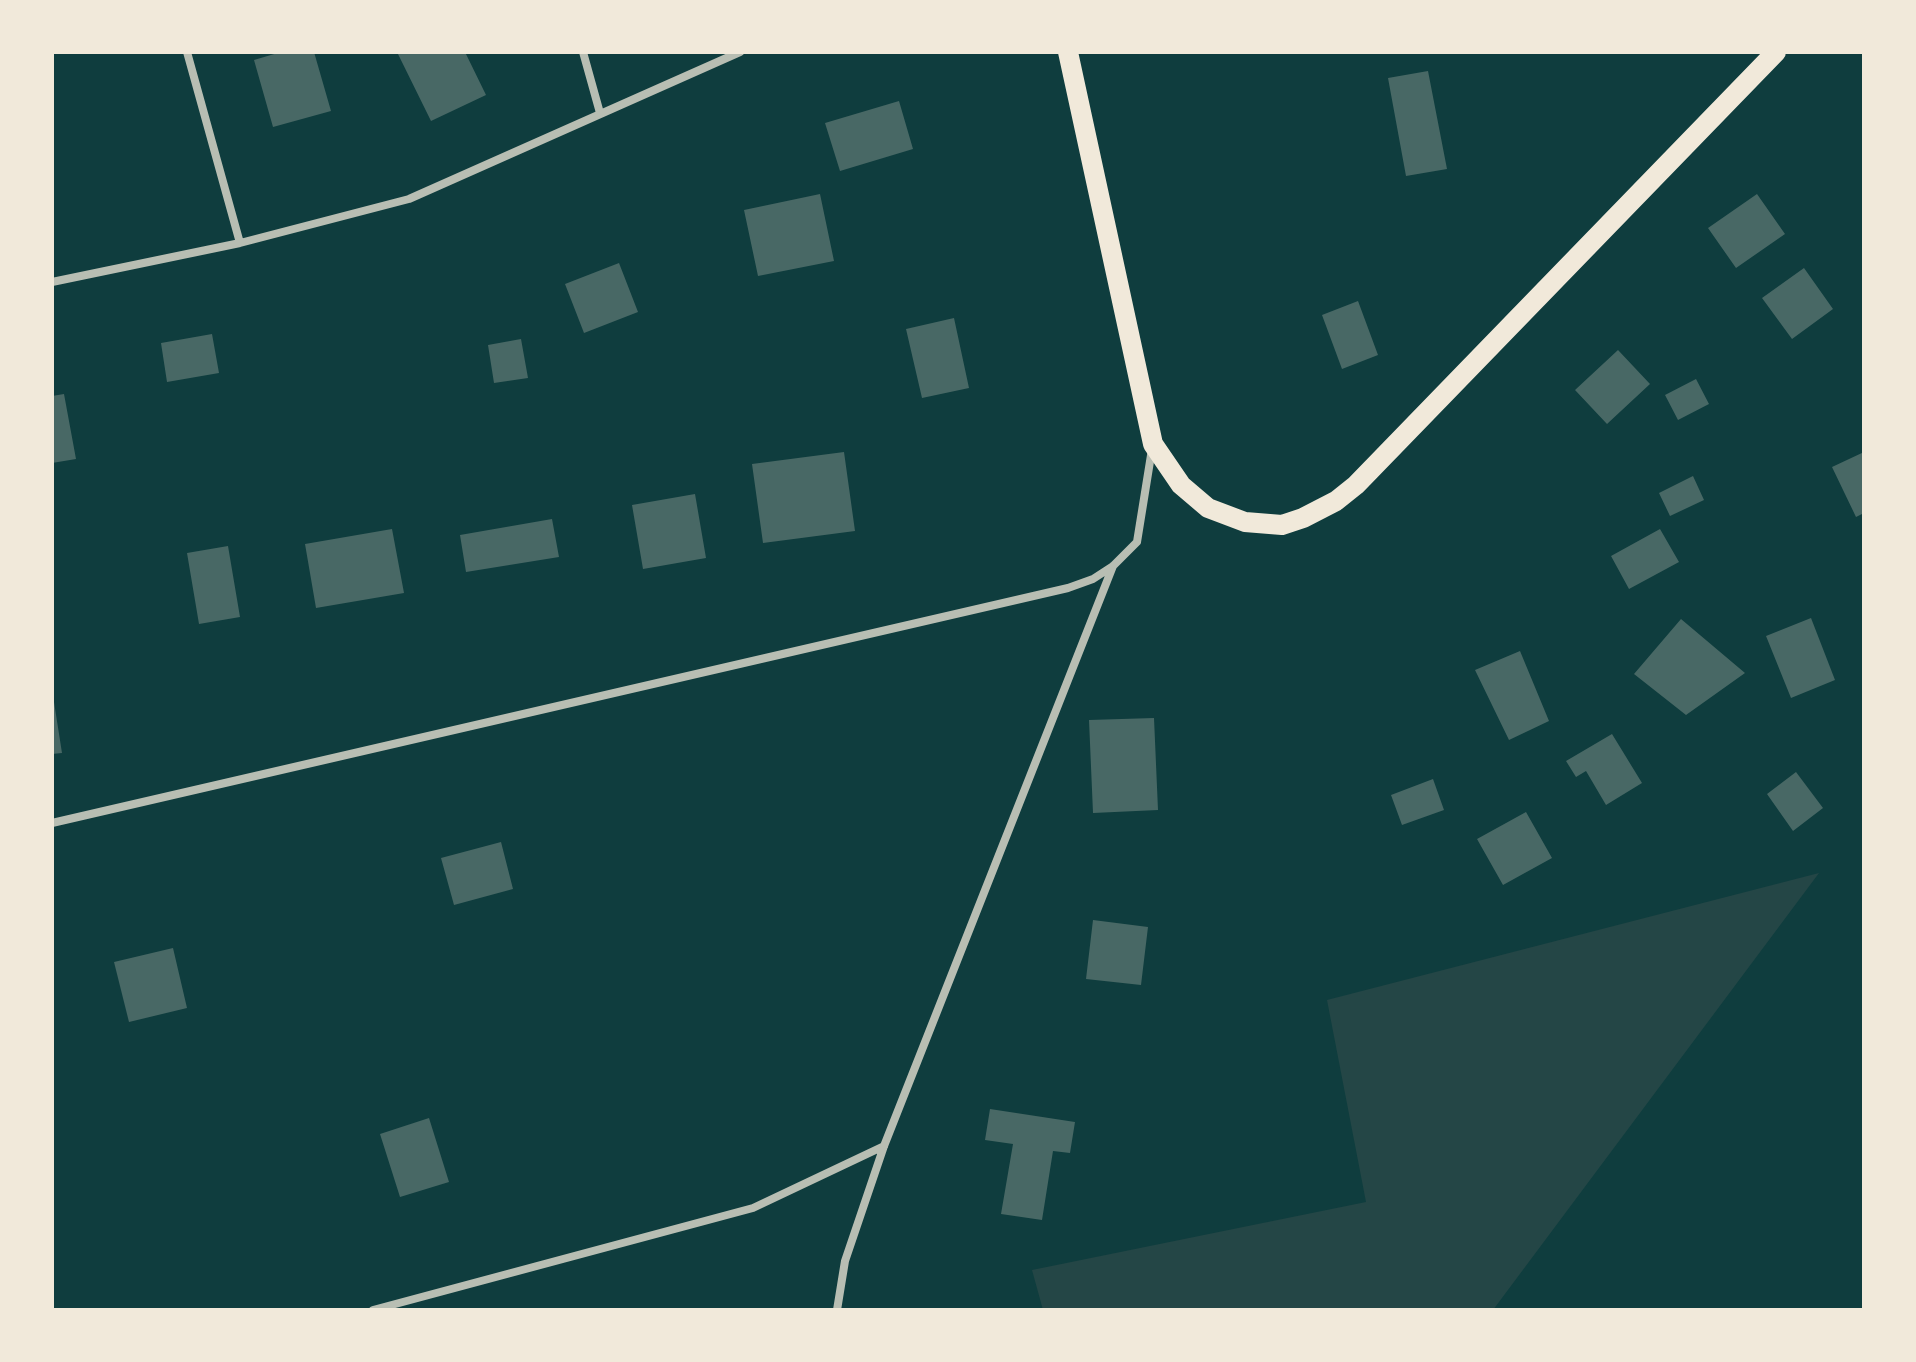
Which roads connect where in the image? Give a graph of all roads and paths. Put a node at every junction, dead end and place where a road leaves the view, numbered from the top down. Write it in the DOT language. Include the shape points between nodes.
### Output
graph roads {
  1 [pos="187,52"];
  2 [pos="583,52"];
  3 [pos="740,52"];
  4 [pos="1068,52"];
  5 [pos="1776,52"];
  6 [pos="600,113"];
  7 [pos="240,243"];
  8 [pos="52,282"];
  9 [pos="1153,444"];
  10 [pos="1113,566"];
  11 [pos="52,823"];
  12 [pos="884,1146"];
  13 [pos="373,1310"];
  14 [pos="837,1310"];
  1 -- 7 [label="street"];
  2 -- 6 [label="street"];
  3 -- 6 [label="street"];
  4 -- 9 [label="main road"];
  5 -- 9 [label="main road" via="1336,501 1282,525 1245,522 1208,508 1181,485"];
  6 -- 7 [label="street" via="409,199"];
  7 -- 8 [label="street"];
  9 -- 10 [label="street" via="1137,542"];
  10 -- 11 [label="street" via="1093,579 1034,596"];
  10 -- 12 [label="street"];
  12 -- 13 [label="street" via="753,1208"];
  12 -- 14 [label="street" via="845,1261"];
}
